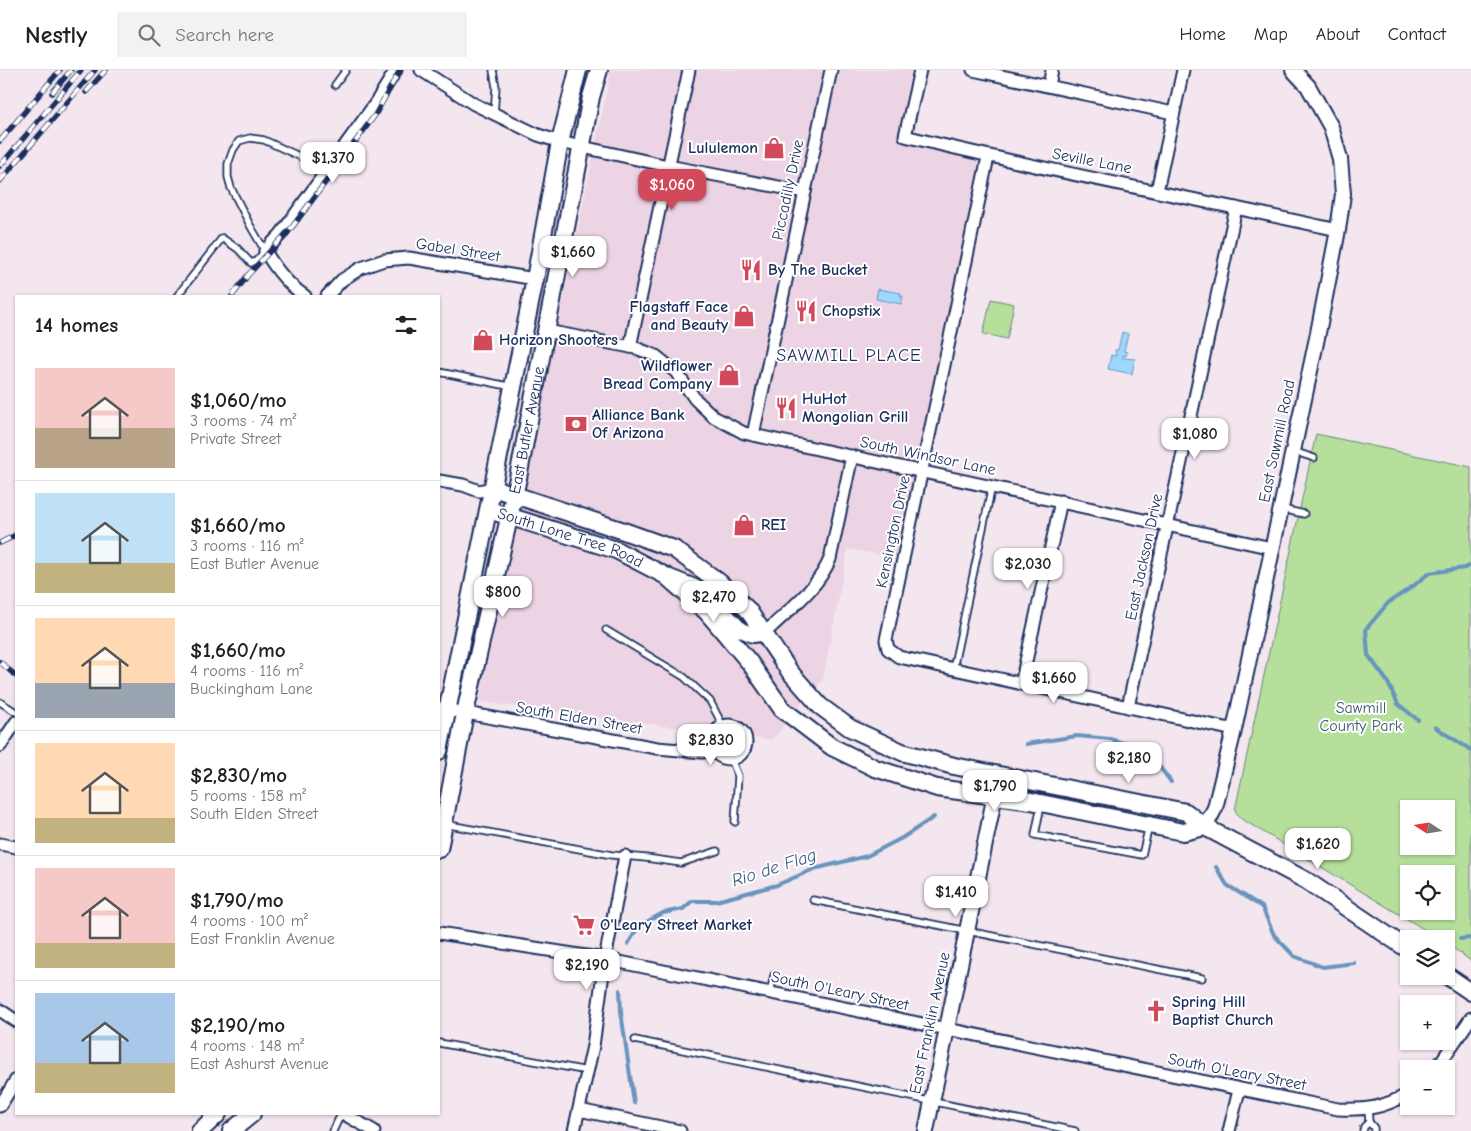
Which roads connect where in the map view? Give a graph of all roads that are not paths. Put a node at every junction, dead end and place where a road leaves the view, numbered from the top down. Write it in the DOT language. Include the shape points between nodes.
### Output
graph roads {
  1 [pos="346,70"];
  2 [pos="396,70"];
  3 [pos="421,70"];
  4 [pos="493,70"];
  5 [pos="578,70"];
  6 [pos="599,70"];
  7 [pos="689,70"];
  8 [pos="831,70"];
  9 [pos="920,70"];
  10 [pos="973,70"];
  11 [pos="1052,70"];
  12 [pos="1183,70"];
  13 [pos="1293,70"];
  14 [pos="335,85"];
  15 [pos="1049,86"];
  16 [pos="1173,113"];
  17 [pos="494,114"];
  18 [pos="560,142"];
  19 [pos="581,147"];
  20 [pos="301,157"];
  21 [pos="988,157"];
  22 [pos="668,166"];
  23 [pos="1157,191"];
  24 [pos="805,192"];
  25 [pos="1236,208"];
  26 [pos="1338,230"];
  27 [pos="265,251"];
  28 [pos="535,279"];
  29 [pos="178,295"];
  30 [pos="303,295"];
  31 [pos="328,295"];
  32 [pos="547,331"];
  33 [pos="630,347"];
  34 [pos="440,372"];
  35 [pos="513,387"];
  36 [pos="753,435"];
  37 [pos="1293,451"];
  38 [pos="852,456"];
  39 [pos="1314,458"];
  40 [pos="922,471"];
  41 [pos="440,481"];
  42 [pos="992,486"];
  43 [pos="486,489"];
  44 [pos="514,495"];
  45 [pos="1061,501"];
  46 [pos="1281,509"];
  47 [pos="489,510"];
  48 [pos="1304,514"];
  49 [pos="509,517"];
  50 [pos="1168,525"];
  51 [pos="1272,548"];
  52 [pos="666,576"];
  53 [pos="606,630"];
  54 [pos="765,633"];
  55 [pos="952,668"];
  56 [pos="1021,684"];
  57 [pos="0,702"];
  58 [pos="1128,707"];
  59 [pos="443,709"];
  60 [pos="15,711"];
  61 [pos="466,713"];
  62 [pos="15,724"];
  63 [pos="723,726"];
  64 [pos="1234,730"];
  65 [pos="440,740"];
  66 [pos="0,746"];
  67 [pos="714,749"];
  68 [pos="731,759"];
  69 [pos="999,775"];
  70 [pos="995,796"];
  71 [pos="1041,803"];
  72 [pos="735,822"];
  73 [pos="444,824"];
  74 [pos="1149,824"];
  75 [pos="1205,826"];
  76 [pos="0,844"];
  77 [pos="440,844"];
  78 [pos="15,847"];
  79 [pos="717,851"];
  80 [pos="625,856"];
  81 [pos="813,900"];
  82 [pos="968,931"];
  83 [pos="440,933"];
  84 [pos="1400,944"];
  85 [pos="606,959"];
  86 [pos="774,975"];
  87 [pos="1202,978"];
  88 [pos="1455,981"];
  89 [pos="1471,992"];
  90 [pos="770,993"];
  91 [pos="0,1010"];
  92 [pos="1471,1018"];
  93 [pos="15,1020"];
  94 [pos="947,1030"];
  95 [pos="635,1040"];
  96 [pos="440,1043"];
  97 [pos="1442,1060"];
  98 [pos="587,1071"];
  99 [pos="15,1082"];
  100 [pos="1238,1090"];
  101 [pos="1400,1098"];
  102 [pos="931,1102"];
  103 [pos="0,1106"];
  104 [pos="1368,1109"];
  105 [pos="579,1110"];
  106 [pos="217,1115"];
  107 [pos="251,1115"];
  108 [pos="341,1115"];
  109 [pos="344,1115"];
  110 [pos="1369,1122"];
  111 [pos="200,1131"];
  112 [pos="231,1131"];
  113 [pos="333,1131"];
  114 [pos="374,1131"];
  115 [pos="574,1131"];
  116 [pos="680,1131"];
  117 [pos="926,1131"];
  118 [pos="1075,1131"];
  119 [pos="1230,1131"];
  120 [pos="1362,1131"];
  121 [pos="1374,1131"];
  1 -- 14 [label="lane"];
  2 -- 27 [label="street" via="281,234"];
  3 -- 17 [label="street"];
  4 -- 17 [label="lane" via="496,87"];
  5 -- 18 [label="main road, East Butler Avenue"];
  6 -- 19 [label="main road, East Butler Avenue"];
  7 -- 22 [label="street"];
  8 -- 24 [label="street, Piccadilly Drive"];
  9 -- 21 [label="street, Seville Lane" via="905,136"];
  10 -- 15 [label="street"];
  11 -- 15 [label="street"];
  12 -- 16 [label="street"];
  13 -- 26 [label="street, East Sawmill Road" via="1308,86 1331,127 1340,159 1343,194"];
  15 -- 16 [label="street"];
  16 -- 23 [label="street"];
  17 -- 18 [label="street"];
  18 -- 19 [label="street"];
  18 -- 28 [label="main road, East Butler Avenue"];
  19 -- 22 [label="street"];
  19 -- 32 [label="main road, East Butler Avenue"];
  20 -- 27 [label="lane" via="264,140 250,138 239,141 233,150 228,170 231,188"];
  21 -- 23 [label="street, Seville Lane"];
  21 -- 40 [label="street, Kensington Drive"];
  22 -- 24 [label="street"];
  22 -- 33 [label="street"];
  23 -- 25 [label="street, Seville Lane"];
  24 -- 36 [label="street, Piccadilly Drive"];
  25 -- 26 [label="street, Seville Lane"];
  25 -- 50 [label="street, East Jackson Drive"];
  26 -- 37 [label="street, East Sawmill Road"];
  27 -- 29 [label="lane" via="251,263 238,248 222,238"];
  27 -- 30 [label="street" via="285,279"];
  28 -- 31 [label="street, Gabel Street" via="409,258 384,260 361,268 342,280"];
  28 -- 35 [label="main road, East Butler Avenue"];
  32 -- 33 [label="street, South Windsor Lane"];
  32 -- 44 [label="main road, East Butler Avenue"];
  33 -- 36 [label="street, South Windsor Lane" via="656,356 676,372 695,399 714,417"];
  34 -- 35 [label="lane"];
  35 -- 43 [label="main road, East Butler Avenue"];
  36 -- 38 [label="street, South Windsor Lane"];
  37 -- 39 [label="lane"];
  37 -- 46 [label="street, East Sawmill Road"];
  38 -- 40 [label="street, South Windsor Lane"];
  38 -- 54 [label="street" via="826,568 817,583"];
  40 -- 42 [label="street, South Windsor Lane"];
  40 -- 55 [label="street, Kensington Drive" via="886,640 888,649 899,657"];
  41 -- 43 [label="street"];
  42 -- 45 [label="street, South Windsor Lane"];
  42 -- 55 [label="lane"];
  43 -- 44 [label="main road, South Lone Tree Road"];
  43 -- 47 [label="main road, East Butler Avenue"];
  44 -- 49 [label="main road, East Butler Avenue"];
  44 -- 54 [label="main road, South Lone Tree Road" via="674,549 719,582 748,610"];
  45 -- 50 [label="street, South Windsor Lane"];
  45 -- 56 [label="street"];
  46 -- 48 [label="lane"];
  46 -- 51 [label="street, East Sawmill Road"];
  47 -- 49 [label="main road, South Lone Tree Road"];
  47 -- 59 [label="main road, East Butler Avenue"];
  49 -- 52 [label="main road, South Lone Tree Road" via="616,550"];
  49 -- 61 [label="main road, East Butler Avenue"];
  50 -- 51 [label="street, South Windsor Lane"];
  50 -- 58 [label="street, East Jackson Drive"];
  51 -- 64 [label="street, East Sawmill Road"];
  52 -- 54 [label="street" via="695,587 741,630 753,635"];
  52 -- 70 [label="main road, South Lone Tree Road" via="707,612 750,663 782,709 832,747 875,768 937,788"];
  53 -- 63 [label="lane" via="684,678 710,701"];
  54 -- 69 [label="main road, South Lone Tree Road" via="790,672 820,706 850,728 902,752"];
  55 -- 56 [label="street"];
  56 -- 58 [label="street"];
  57 -- 60 [label="lane"];
  58 -- 64 [label="street"];
  59 -- 61 [label="street, South Elden Street"];
  59 -- 65 [label="main road, East Butler Avenue"];
  61 -- 67 [label="street, South Elden Street" via="657,748 703,752"];
  61 -- 73 [label="main road, East Butler Avenue"];
  62 -- 66 [label="street"];
  63 -- 67 [label="street" via="713,738"];
  63 -- 68 [label="street" via="734,726 745,738 741,754"];
  64 -- 75 [label="street, East Sawmill Road" via="1215,808"];
  67 -- 68 [label="street" via="721,757"];
  68 -- 72 [label="lane" via="738,776"];
  69 -- 70 [label="street, East Franklin Avenue"];
  69 -- 75 [label="main road, South Lone Tree Road" via="1186,812"];
  70 -- 71 [label="main road, South Lone Tree Road"];
  70 -- 82 [label="street, East Franklin Avenue"];
  71 -- 74 [label="main road, South Lone Tree Road"];
  71 -- 74 [label="lane" via="1035,835 1142,855"];
  73 -- 77 [label="main road, East Butler Avenue"];
  73 -- 80 [label="lane"];
  74 -- 75 [label="main road, South Lone Tree Road" via="1183,832"];
  75 -- 84 [label="main road, South Lone Tree Road" via="1307,881"];
  76 -- 78 [label="street"];
  79 -- 80 [label="lane" via="681,863"];
  80 -- 85 [label="street"];
  81 -- 82 [label="lane"];
  82 -- 87 [label="lane"];
  82 -- 94 [label="street, East Franklin Avenue"];
  83 -- 85 [label="street, South O'Leary Street"];
  85 -- 90 [label="street, South O'Leary Street"];
  85 -- 98 [label="street"];
  86 -- 90 [label="lane"];
  88 -- 89 [label="main road"];
  90 -- 94 [label="street, South O'Leary Street"];
  91 -- 93 [label="street"];
  92 -- 97 [label="street"];
  94 -- 100 [label="street, South O'Leary Street"];
  94 -- 102 [label="street, East Franklin Avenue"];
  95 -- 102 [label="lane"];
  96 -- 98 [label="lane"];
  98 -- 105 [label="street"];
  99 -- 103 [label="street"];
  100 -- 104 [label="street, South O'Leary Street" via="1338,1109"];
  100 -- 119 [label="street"];
  101 -- 104 [label="street, South O'Leary Street"];
  102 -- 117 [label="street, East Franklin Avenue"];
  102 -- 118 [label="lane"];
  104 -- 110 [label="lane"];
  105 -- 115 [label="street"];
  105 -- 116 [label="street"];
  106 -- 111 [label="main road"];
  107 -- 112 [label="main road"];
  108 -- 113 [label="lane"];
  109 -- 114 [label="street"];
  110 -- 120 [label="lane"];
  110 -- 121 [label="lane"];
}
